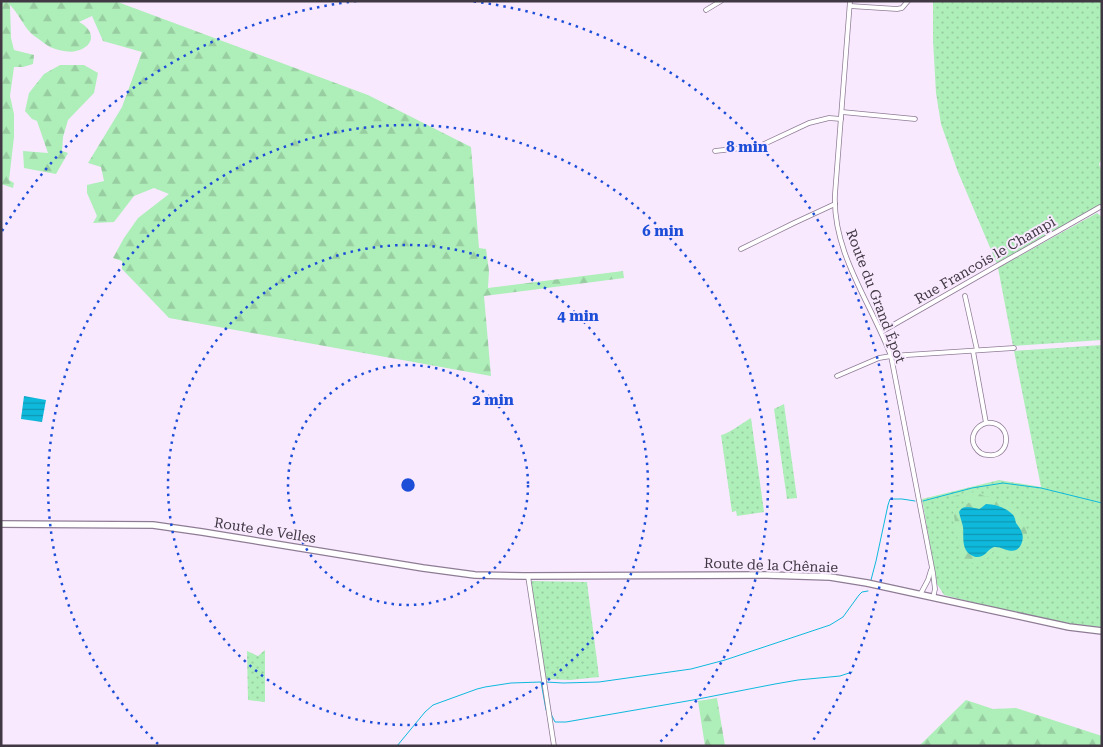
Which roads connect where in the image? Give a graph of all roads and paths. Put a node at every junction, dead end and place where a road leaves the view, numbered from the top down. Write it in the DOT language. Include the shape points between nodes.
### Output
graph roads {
  1 [pos="720,1"];
  2 [pos="908,1"];
  3 [pos="850,4"];
  4 [pos="706,10"];
  5 [pos="842,112"];
  6 [pos="841,119"];
  7 [pos="915,119"];
  8 [pos="715,151"];
  9 [pos="835,204"];
  10 [pos="1100,207"];
  11 [pos="741,249"];
  12 [pos="965,296"];
  13 [pos="881,332"];
  14 [pos="1014,348"];
  15 [pos="975,351"];
  16 [pos="891,356"];
  17 [pos="837,376"];
  18 [pos="986,422"];
  19 [pos="1,524"];
  20 [pos="931,566"];
  21 [pos="526,576"];
  22 [pos="920,595"];
  23 [pos="933,598"];
  24 [pos="1102,631"];
  25 [pos="554,746"];
  1 -- 4 [label="street"];
  2 -- 3 [label="street" via="897,9"];
  3 -- 5 [label="street, Route du Grand Épot"];
  5 -- 6 [label="street, Route du Grand Épot"];
  5 -- 7 [label="street"];
  6 -- 8 [label="street" via="808,123 760,146"];
  6 -- 9 [label="street, Route du Grand Épot"];
  9 -- 11 [label="street"];
  9 -- 13 [label="street, Route du Grand Épot" via="836,224 846,256"];
  10 -- 13 [label="street, Rue Francois le Champi"];
  12 -- 15 [label="street"];
  13 -- 16 [label="street, Route du Grand Épot"];
  14 -- 15 [label="street"];
  15 -- 16 [label="street"];
  15 -- 18 [label="street"];
  16 -- 17 [label="street"];
  16 -- 20 [label="street, Route du Grand Épot"];
  18 -- 18 [label="street" via="974,433 974,445 983,454 995,455 1005,446 1005,433 999,425"];
  19 -- 21 [label="main road, Route de Velles" via="153,526 444,571"];
  20 -- 22 [label="street, Route du Grand Épot"];
  20 -- 23 [label="street, Route du Grand Épot" via="935,589"];
  21 -- 22 [label="main road, Route de la Chênaie" via="807,576 856,581"];
  21 -- 25 [label="street"];
  22 -- 23 [label="main road, Route de la Chênaie"];
  23 -- 24 [label="main road, Route de la Chênaie"];
}
